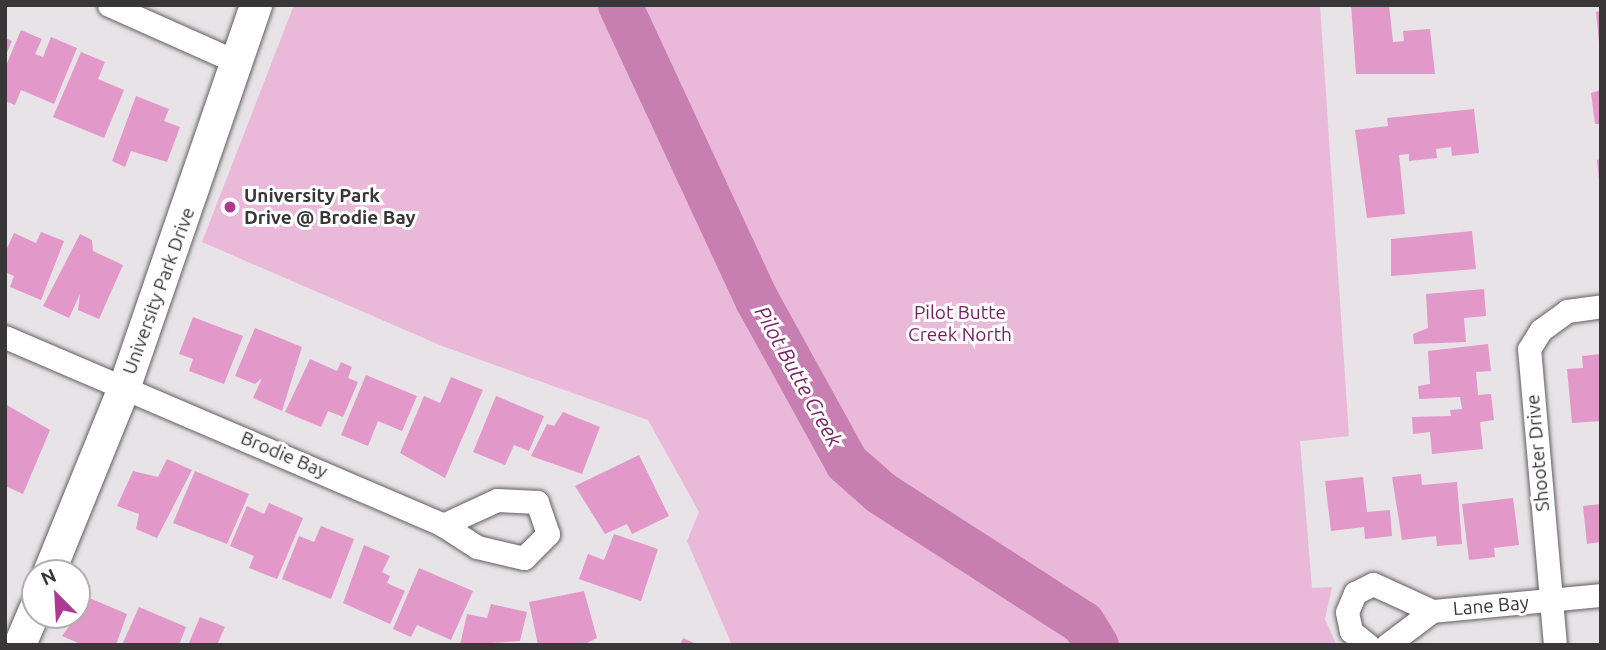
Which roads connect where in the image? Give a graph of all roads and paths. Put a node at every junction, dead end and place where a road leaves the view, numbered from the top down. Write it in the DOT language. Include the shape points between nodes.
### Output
graph roads {
  1 [pos="109,5"];
  2 [pos="256,5"];
  3 [pos="239,63"];
  4 [pos="1601,306"];
  5 [pos="5,337"];
  6 [pos="125,386"];
  7 [pos="443,525"];
  8 [pos="55,559"];
  9 [pos="1601,595"];
  10 [pos="1550,601"];
  11 [pos="1432,611"];
  12 [pos="1368,645"];
  13 [pos="1387,645"];
  14 [pos="1555,645"];
  1 -- 3 [label="street"];
  2 -- 3 [label="street, University Park Drive"];
  3 -- 6 [label="street, University Park Drive"];
  4 -- 10 [label="street, Shooter Drive" via="1567,311 1541,330 1530,349"];
  5 -- 6 [label="street, Brodie Bay"];
  6 -- 7 [label="street, Brodie Bay"];
  6 -- 8 [label="street, University Park Drive"];
  9 -- 10 [label="street, Lane Bay"];
  10 -- 11 [label="street, Lane Bay"];
  10 -- 14 [label="street, Shooter Drive"];
  11 -- 12 [label="street, Lane Bay" via="1384,584 1364,587 1349,602 1347,622"];
  11 -- 13 [label="street, Lane Bay"];
}
